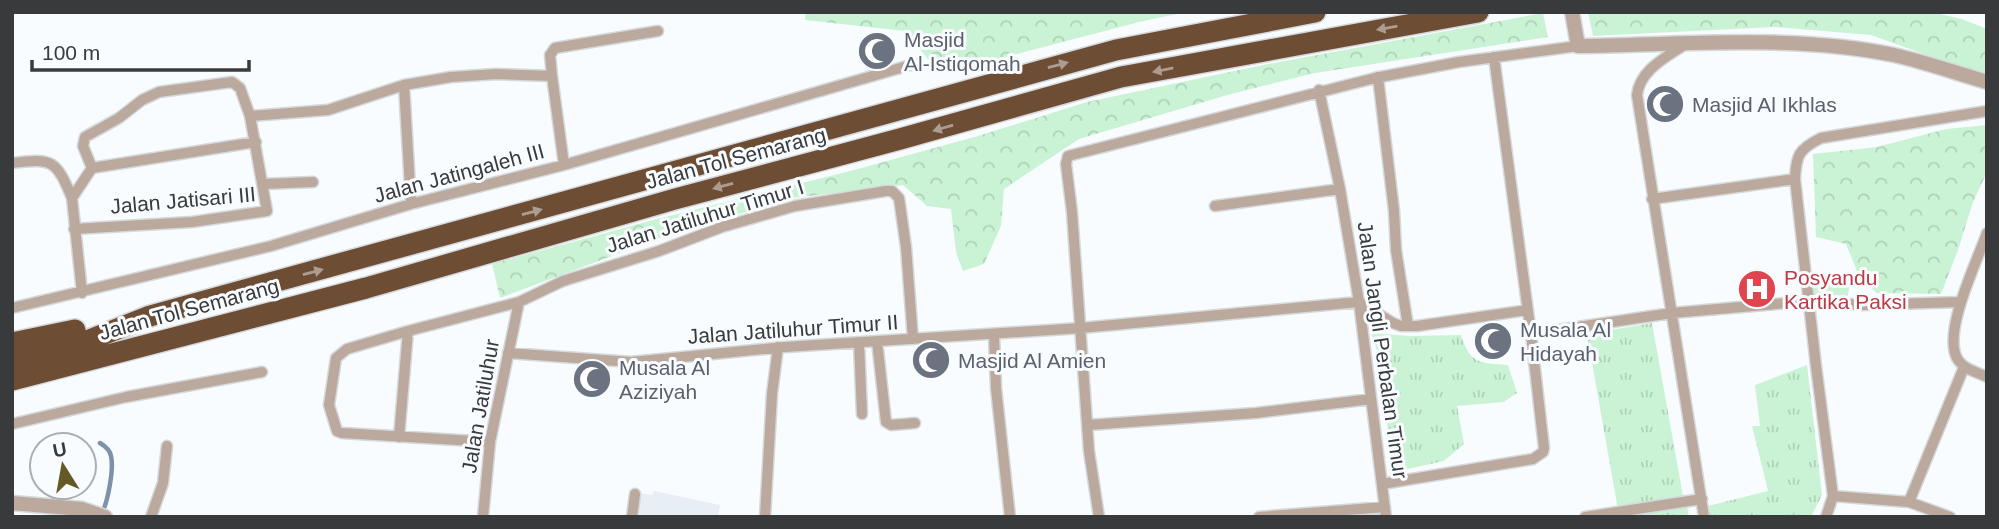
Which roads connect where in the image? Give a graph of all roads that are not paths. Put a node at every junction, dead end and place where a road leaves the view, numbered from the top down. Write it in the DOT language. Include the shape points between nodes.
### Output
graph roads {
  1 [pos="1315,12"];
  2 [pos="1478,12"];
  3 [pos="1572,12"];
  4 [pos="658,31"];
  5 [pos="1684,45"];
  6 [pos="1578,47"];
  7 [pos="1494,57"];
  8 [pos="914,64"];
  9 [pos="551,76"];
  10 [pos="1378,77"];
  11 [pos="1987,82"];
  12 [pos="404,85"];
  13 [pos="1319,90"];
  14 [pos="1987,111"];
  15 [pos="250,116"];
  16 [pos="256,142"];
  17 [pos="12,163"];
  18 [pos="564,165"];
  19 [pos="92,168"];
  20 [pos="1795,179"];
  21 [pos="313,182"];
  22 [pos="264,184"];
  23 [pos="1340,189"];
  24 [pos="72,198"];
  25 [pos="1652,199"];
  26 [pos="411,204"];
  27 [pos="1215,206"];
  28 [pos="74,229"];
  29 [pos="1987,233"];
  30 [pos="82,293"];
  31 [pos="1810,301"];
  32 [pos="519,302"];
  33 [pos="1359,302"];
  34 [pos="1960,302"];
  35 [pos="12,308"];
  36 [pos="1528,310"];
  37 [pos="1672,313"];
  38 [pos="150,316"];
  39 [pos="1408,326"];
  40 [pos="1081,328"];
  41 [pos="408,331"];
  42 [pos="1531,334"];
  43 [pos="995,335"];
  44 [pos="913,339"];
  45 [pos="877,341"];
  46 [pos="12,342"];
  47 [pos="859,342"];
  48 [pos="778,347"];
  49 [pos="508,353"];
  50 [pos="12,359"];
  51 [pos="1964,367"];
  52 [pos="262,372"];
  53 [pos="1987,376"];
  54 [pos="12,380"];
  55 [pos="1371,399"];
  56 [pos="862,414"];
  57 [pos="915,423"];
  58 [pos="12,424"];
  59 [pos="1088,425"];
  60 [pos="399,437"];
  61 [pos="490,442"];
  62 [pos="167,446"];
  63 [pos="1382,484"];
  64 [pos="635,494"];
  65 [pos="1833,496"];
  66 [pos="1702,499"];
  67 [pos="1909,502"];
  68 [pos="12,503"];
  69 [pos="1385,512"];
  70 [pos="1920,512"];
  71 [pos="101,516"];
  72 [pos="151,517"];
  73 [pos="483,517"];
  74 [pos="632,517"];
  75 [pos="765,517"];
  76 [pos="1010,517"];
  77 [pos="1100,517"];
  78 [pos="1259,517"];
  79 [pos="1585,517"];
  80 [pos="1704,517"];
  81 [pos="1826,517"];
  82 [pos="1950,517"];
  38 -- 1 [label="highway, Jalan Tol Semarang, one-way" via="1116,50"];
  2 -- 54 [label="highway, Jalan Tol Semarang, one-way" via="1121,78 366,288"];
  3 -- 6 [label="street"];
  4 -- 9 [label="street" via="555,48 550,55"];
  5 -- 6 [label="street"];
  5 -- 11 [label="street" via="1769,43 1851,49 1894,55"];
  5 -- 25 [label="street" via="1646,72 1638,87"];
  6 -- 7 [label="street"];
  7 -- 10 [label="street"];
  7 -- 36 [label="street"];
  8 -- 18 [label="street, Jalan Jatingaleh III"];
  9 -- 12 [label="street" via="496,74"];
  9 -- 18 [label="street"];
  10 -- 13 [label="street"];
  10 -- 39 [label="street"];
  12 -- 15 [label="street" via="328,110"];
  12 -- 26 [label="street"];
  13 -- 23 [label="street, Jalan Jangli Perbalan Timur"];
  13 -- 40 [label="street" via="1068,156"];
  14 -- 20 [label="street" via="1821,138 1800,151"];
  15 -- 16 [label="street, Jalan Jatisari III"];
  15 -- 19 [label="street, Jalan Jatisari III" via="236,83 159,92 85,137 83,146"];
  16 -- 19 [label="street, Jalan Jatisari III"];
  16 -- 22 [label="street, Jalan Jatisari III"];
  17 -- 24 [label="street" via="52,163"];
  18 -- 26 [label="street, Jalan Jatingaleh III"];
  19 -- 24 [label="street, Jalan Jatisari III"];
  20 -- 25 [label="street"];
  20 -- 31 [label="street"];
  21 -- 22 [label="street"];
  22 -- 28 [label="street, Jalan Jatisari III" via="268,208 264,212 192,222"];
  23 -- 27 [label="street"];
  23 -- 33 [label="street, Jalan Jangli Perbalan Timur"];
  24 -- 28 [label="street"];
  25 -- 37 [label="street"];
  26 -- 30 [label="street, Jalan Jatingaleh III" via="271,246"];
  28 -- 30 [label="street"];
  29 -- 34 [label="street"];
  30 -- 35 [label="street, Jalan Jatingaleh III"];
  31 -- 34 [label="street" via="1863,305"];
  31 -- 37 [label="street"];
  31 -- 65 [label="street"];
  32 -- 41 [label="street"];
  32 -- 44 [label="street, Jalan Jatiluhur Timur I" via="563,281 722,227 795,206 886,191 896,194 900,204"];
  32 -- 49 [label="street, Jalan Jatiluhur"];
  33 -- 39 [label="street" via="1393,323"];
  33 -- 40 [label="street, Jalan Jatiluhur Timur II"];
  33 -- 55 [label="street, Jalan Jangli Perbalan Timur"];
  34 -- 51 [label="street" via="1953,348"];
  36 -- 39 [label="street"];
  36 -- 42 [label="street"];
  37 -- 42 [label="street"];
  37 -- 66 [label="street"];
  38 -- 46 [label="highway"];
  38 -- 50 [label="highway, Jalan Tol Semarang" via="82,343"];
  40 -- 43 [label="street, Jalan Jatiluhur Timur II"];
  40 -- 59 [label="street"];
  41 -- 60 [label="street"];
  41 -- 60 [label="street" via="340,353 329,405 334,426 342,433"];
  42 -- 63 [label="street" via="1543,452 1534,459"];
  43 -- 44 [label="street, Jalan Jatiluhur Timur II"];
  43 -- 76 [label="street"];
  44 -- 45 [label="street, Jalan Jatiluhur Timur II"];
  45 -- 47 [label="street, Jalan Jatiluhur Timur II"];
  45 -- 57 [label="street" via="886,422"];
  47 -- 48 [label="street, Jalan Jatiluhur Timur II"];
  47 -- 56 [label="street"];
  48 -- 49 [label="street, Jalan Jatiluhur Timur II" via="631,362"];
  48 -- 75 [label="street"];
  49 -- 61 [label="street, Jalan Jatiluhur"];
  51 -- 53 [label="street"];
  51 -- 67 [label="street"];
  52 -- 58 [label="street"];
  55 -- 59 [label="street" via="1256,414"];
  55 -- 63 [label="street, Jalan Jangli Perbalan Timur"];
  59 -- 77 [label="street"];
  60 -- 61 [label="street"];
  61 -- 73 [label="street, Jalan Jatiluhur"];
  62 -- 72 [label="street" via="163,483"];
  63 -- 69 [label="street, Jalan Jangli Perbalan Timur"];
  64 -- 74 [label="street"];
  65 -- 67 [label="street"];
  65 -- 81 [label="street"];
  66 -- 79 [label="street"];
  66 -- 80 [label="street"];
  67 -- 70 [label="street"];
  68 -- 71 [label="street" via="82,509"];
  69 -- 78 [label="street"];
  70 -- 82 [label="street"];
}
